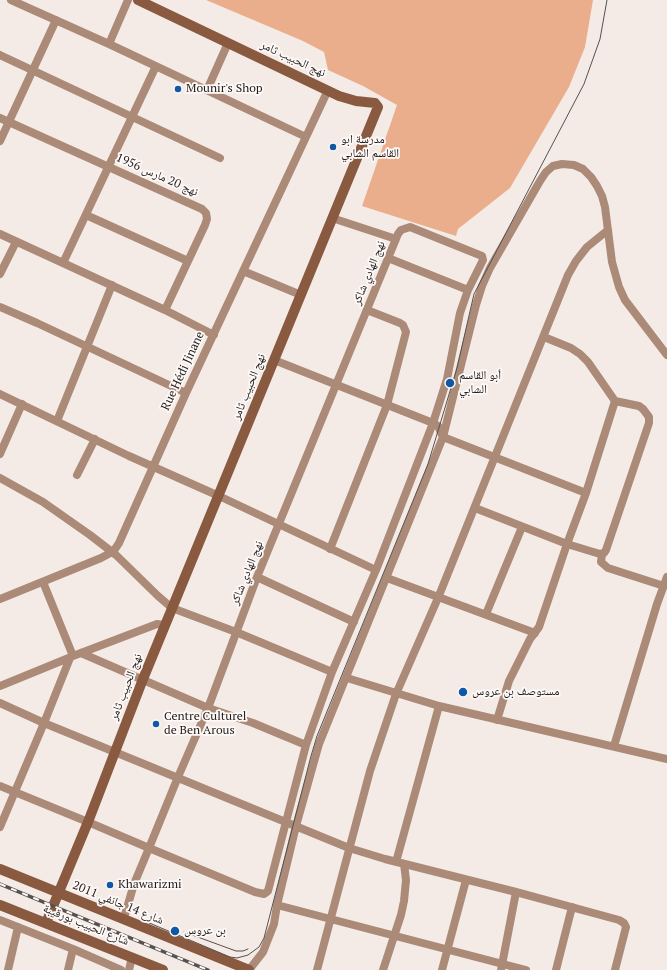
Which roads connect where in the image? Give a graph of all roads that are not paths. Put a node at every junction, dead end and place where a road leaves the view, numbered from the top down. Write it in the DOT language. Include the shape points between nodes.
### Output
graph roads {
  1 [pos="11,0"];
  2 [pos="128,0"];
  3 [pos="138,0"];
  4 [pos="56,20"];
  5 [pos="228,43"];
  6 [pos="109,44"];
  7 [pos="0,55"];
  8 [pos="156,66"];
  9 [pos="33,70"];
  10 [pos="207,90"];
  11 [pos="328,90"];
  12 [pos="133,116"];
  13 [pos="0,118"];
  14 [pos="8,122"];
  15 [pos="306,137"];
  16 [pos="0,141"];
  17 [pos="220,158"];
  18 [pos="109,167"];
  19 [pos="86,215"];
  20 [pos="332,218"];
  21 [pos="608,230"];
  22 [pos="0,234"];
  23 [pos="396,239"];
  24 [pos="16,242"];
  25 [pos="388,258"];
  26 [pos="188,261"];
  27 [pos="63,263"];
  28 [pos="243,271"];
  29 [pos="0,274"];
  30 [pos="112,285"];
  31 [pos="468,290"];
  32 [pos="301,294"];
  33 [pos="0,307"];
  34 [pos="165,310"];
  35 [pos="367,310"];
  36 [pos="214,335"];
  37 [pos="544,337"];
  38 [pos="87,346"];
  39 [pos="667,355"];
  40 [pos="274,360"];
  41 [pos="336,384"];
  42 [pos="186,393"];
  43 [pos="0,394"];
  44 [pos="615,402"];
  45 [pos="22,404"];
  46 [pos="387,405"];
  47 [pos="57,421"];
  48 [pos="433,423"];
  49 [pos="444,437"];
  50 [pos="94,439"];
  51 [pos="0,454"];
  52 [pos="495,457"];
  53 [pos="152,467"];
  54 [pos="77,475"];
  55 [pos="0,478"];
  56 [pos="586,493"];
  57 [pos="219,496"];
  58 [pos="475,508"];
  59 [pos="279,525"];
  60 [pos="522,526"];
  61 [pos="566,544"];
  62 [pos="330,549"];
  63 [pos="112,552"];
  64 [pos="602,554"];
  65 [pos="376,570"];
  66 [pos="667,577"];
  67 [pos="257,578"];
  68 [pos="387,578"];
  69 [pos="43,582"];
  70 [pos="664,586"];
  71 [pos="438,598"];
  72 [pos="0,599"];
  73 [pos="172,608"];
  74 [pos="486,614"];
  75 [pos="354,622"];
  76 [pos="165,625"];
  77 [pos="236,632"];
  78 [pos="534,633"];
  79 [pos="82,653"];
  80 [pos="72,657"];
  81 [pos="332,672"];
  82 [pos="346,678"];
  83 [pos="143,679"];
  84 [pos="0,686"];
  85 [pos="396,694"];
  86 [pos="0,703"];
  87 [pos="439,706"];
  88 [pos="208,708"];
  89 [pos="497,720"];
  90 [pos="44,723"];
  91 [pos="306,746"];
  92 [pos="614,746"];
  93 [pos="115,752"];
  94 [pos="667,759"];
  95 [pos="178,777"];
  96 [pos="0,786"];
  97 [pos="14,792"];
  98 [pos="88,822"];
  99 [pos="285,822"];
  100 [pos="296,826"];
  101 [pos="0,827"];
  102 [pos="149,848"];
  103 [pos="349,848"];
  104 [pos="400,863"];
  105 [pos="0,869"];
  106 [pos="466,880"];
  107 [pos="516,892"];
  108 [pos="58,893"];
  109 [pos="0,905"];
  110 [pos="277,905"];
  111 [pos="572,907"];
  112 [pos="124,918"];
  113 [pos="330,918"];
  114 [pos="0,920"];
  115 [pos="46,923"];
  116 [pos="18,927"];
  117 [pos="394,935"];
  118 [pos="41,936"];
  119 [pos="73,949"];
  120 [pos="448,949"];
  121 [pos="132,957"];
  122 [pos="502,967"];
  123 [pos="8,970"];
  124 [pos="68,970"];
  125 [pos="120,970"];
  126 [pos="129,970"];
  127 [pos="163,970"];
  128 [pos="249,970"];
  129 [pos="317,970"];
  130 [pos="383,970"];
  131 [pos="442,970"];
  132 [pos="526,970"];
  133 [pos="556,970"];
  134 [pos="615,970"];
  1 -- 4 [label="street"];
  2 -- 6 [label="street"];
  3 -- 5 [label="street, نهج الحبيب ثامر"];
  4 -- 6 [label="street"];
  4 -- 9 [label="street"];
  5 -- 10 [label="street"];
  5 -- 11 [label="street, نهج الحبيب ثامر"];
  6 -- 8 [label="street"];
  7 -- 9 [label="street"];
  8 -- 10 [label="street"];
  8 -- 12 [label="street"];
  9 -- 12 [label="street"];
  9 -- 14 [label="street"];
  10 -- 15 [label="street"];
  11 -- 15 [label="street, Rue Hédi Jinane"];
  11 -- 20 [label="street, نهج الحبيب ثامر" via="347,99 375,103 378,107"];
  12 -- 17 [label="street"];
  12 -- 18 [label="street"];
  13 -- 14 [label="street, نهج 20 مارس 1956"];
  14 -- 16 [label="street"];
  14 -- 18 [label="street, نهج 20 مارس 1956"];
  15 -- 28 [label="street, Rue Hédi Jinane"];
  18 -- 19 [label="street"];
  18 -- 26 [label="street, نهج 20 مارس 1956" via="206,213 207,219"];
  19 -- 26 [label="street"];
  19 -- 27 [label="street"];
  20 -- 23 [label="street, نهج الهادي شاكر"];
  20 -- 32 [label="street, نهج الحبيب ثامر"];
  21 -- 37 [label="street" via="587,247 576,261"];
  21 -- 39 [label="street" via="618,287"];
  21 -- 49 [label="street" via="602,196 583,169 562,164 553,166 546,172 482,286"];
  22 -- 24 [label="street"];
  23 -- 25 [label="street, نهج الهادي شاكر"];
  23 -- 31 [label="street, نهج الهادي شاكر" via="401,230 410,227 483,257"];
  24 -- 27 [label="street"];
  24 -- 29 [label="street"];
  25 -- 31 [label="street"];
  25 -- 35 [label="street, نهج الهادي شاكر"];
  26 -- 34 [label="street, نهج 20 مارس 1956"];
  27 -- 30 [label="street"];
  28 -- 32 [label="street"];
  28 -- 36 [label="street, Rue Hédi Jinane"];
  30 -- 34 [label="street"];
  30 -- 38 [label="street"];
  31 -- 48 [label="street" via="460,313 447,379"];
  32 -- 40 [label="street, نهج الحبيب ثامر"];
  33 -- 38 [label="street"];
  34 -- 36 [label="street"];
  35 -- 41 [label="street, نهج الهادي شاكر"];
  35 -- 46 [label="street" via="400,323 406,332"];
  36 -- 42 [label="street, Rue Hédi Jinane"];
  37 -- 44 [label="street" via="580,354"];
  37 -- 52 [label="street"];
  38 -- 42 [label="street"];
  38 -- 47 [label="street"];
  40 -- 41 [label="street"];
  40 -- 57 [label="street, نهج الحبيب ثامر"];
  41 -- 46 [label="street"];
  41 -- 59 [label="street, نهج الهادي شاكر"];
  42 -- 53 [label="street, Rue Hédi Jinane"];
  43 -- 45 [label="street"];
  44 -- 56 [label="street"];
  44 -- 64 [label="street" via="644,409 649,417 649,423 606,550"];
  45 -- 47 [label="street"];
  45 -- 51 [label="street"];
  46 -- 48 [label="street"];
  46 -- 62 [label="street"];
  47 -- 50 [label="street"];
  48 -- 49 [label="street" via="438,426"];
  48 -- 65 [label="street"];
  49 -- 52 [label="street"];
  49 -- 68 [label="street"];
  50 -- 53 [label="street"];
  50 -- 54 [label="street"];
  52 -- 56 [label="street"];
  52 -- 58 [label="street"];
  53 -- 57 [label="street"];
  53 -- 63 [label="street, Rue Hédi Jinane" via="119,543"];
  55 -- 63 [label="street" via="43,502"];
  56 -- 61 [label="street"];
  57 -- 59 [label="street"];
  57 -- 73 [label="street, نهج الحبيب ثامر"];
  58 -- 60 [label="street"];
  58 -- 71 [label="street"];
  59 -- 62 [label="street"];
  59 -- 67 [label="street, نهج الهادي شاكر"];
  60 -- 61 [label="street"];
  60 -- 74 [label="street"];
  61 -- 64 [label="street"];
  61 -- 78 [label="street" via="539,627"];
  62 -- 65 [label="street"];
  63 -- 69 [label="street"];
  63 -- 73 [label="street"];
  64 -- 70 [label="street" via="601,562 608,568"];
  65 -- 75 [label="street"];
  66 -- 70 [label="street"];
  67 -- 75 [label="street"];
  67 -- 77 [label="street, نهج الهادي شاكر"];
  68 -- 71 [label="street"];
  68 -- 82 [label="street"];
  69 -- 72 [label="street"];
  69 -- 80 [label="street"];
  70 -- 92 [label="street"];
  71 -- 74 [label="street"];
  71 -- 85 [label="street"];
  73 -- 76 [label="street, نهج الحبيب ثامر"];
  73 -- 77 [label="street"];
  74 -- 78 [label="street"];
  75 -- 81 [label="street"];
  76 -- 79 [label="street" via="157,624"];
  76 -- 83 [label="street, نهج الحبيب ثامر"];
  77 -- 81 [label="street"];
  77 -- 88 [label="street, نهج الهادي شاكر"];
  78 -- 89 [label="street" via="509,680"];
  79 -- 80 [label="street"];
  79 -- 83 [label="street"];
  80 -- 84 [label="street"];
  80 -- 90 [label="street"];
  81 -- 91 [label="street"];
  82 -- 85 [label="street"];
  82 -- 100 [label="street" via="319,744"];
  83 -- 88 [label="street"];
  83 -- 93 [label="street, نهج الحبيب ثامر"];
  85 -- 87 [label="street"];
  85 -- 103 [label="street" via="370,771"];
  86 -- 90 [label="street"];
  87 -- 89 [label="street"];
  87 -- 104 [label="street"];
  88 -- 91 [label="street" via="253,723"];
  88 -- 95 [label="street, نهج الهادي شاكر"];
  89 -- 92 [label="street"];
  90 -- 93 [label="street"];
  90 -- 97 [label="street"];
  91 -- 99 [label="street"];
  92 -- 94 [label="street"];
  93 -- 95 [label="street"];
  93 -- 98 [label="street, نهج الحبيب ثامر"];
  95 -- 99 [label="street"];
  95 -- 102 [label="street, نهج الهادي شاكر"];
  96 -- 97 [label="street"];
  97 -- 98 [label="street"];
  97 -- 101 [label="street"];
  98 -- 102 [label="street"];
  98 -- 108 [label="street, نهج الحبيب ثامر"];
  99 -- 100 [label="street"];
  99 -- 102 [label="street" via="268,891 264,894"];
  100 -- 103 [label="street"];
  100 -- 110 [label="street"];
  102 -- 112 [label="street, نهج الهادي شاكر" via="134,884"];
  103 -- 104 [label="street"];
  103 -- 113 [label="street"];
  104 -- 106 [label="street"];
  104 -- 117 [label="street" via="406,880 401,915"];
  105 -- 108 [label="street, شارع 14 جانفي 2011"];
  106 -- 107 [label="street"];
  106 -- 120 [label="street"];
  107 -- 111 [label="street"];
  107 -- 122 [label="street"];
  108 -- 112 [label="street, شارع 14 جانفي 2011"];
  108 -- 115 [label="street, نهج الحبيب ثامر"];
  109 -- 115 [label="street, شارع الحبيب بورقيبة"];
  110 -- 113 [label="street"];
  110 -- 128 [label="street" via="270,938"];
  111 -- 133 [label="street"];
  111 -- 134 [label="street" via="624,923 626,927"];
  112 -- 128 [label="street, شارع 14 جانفي 2011"];
  113 -- 117 [label="street"];
  113 -- 129 [label="street"];
  114 -- 116 [label="street"];
  115 -- 118 [label="street"];
  115 -- 121 [label="street, شارع الحبيب بورقيبة"];
  116 -- 118 [label="street"];
  116 -- 123 [label="street"];
  117 -- 120 [label="street"];
  117 -- 130 [label="street"];
  118 -- 119 [label="street"];
  119 -- 124 [label="street"];
  119 -- 125 [label="street"];
  120 -- 122 [label="street"];
  120 -- 131 [label="street"];
  121 -- 126 [label="street"];
  121 -- 127 [label="street, شارع الحبيب بورقيبة"];
  122 -- 132 [label="street"];
}
